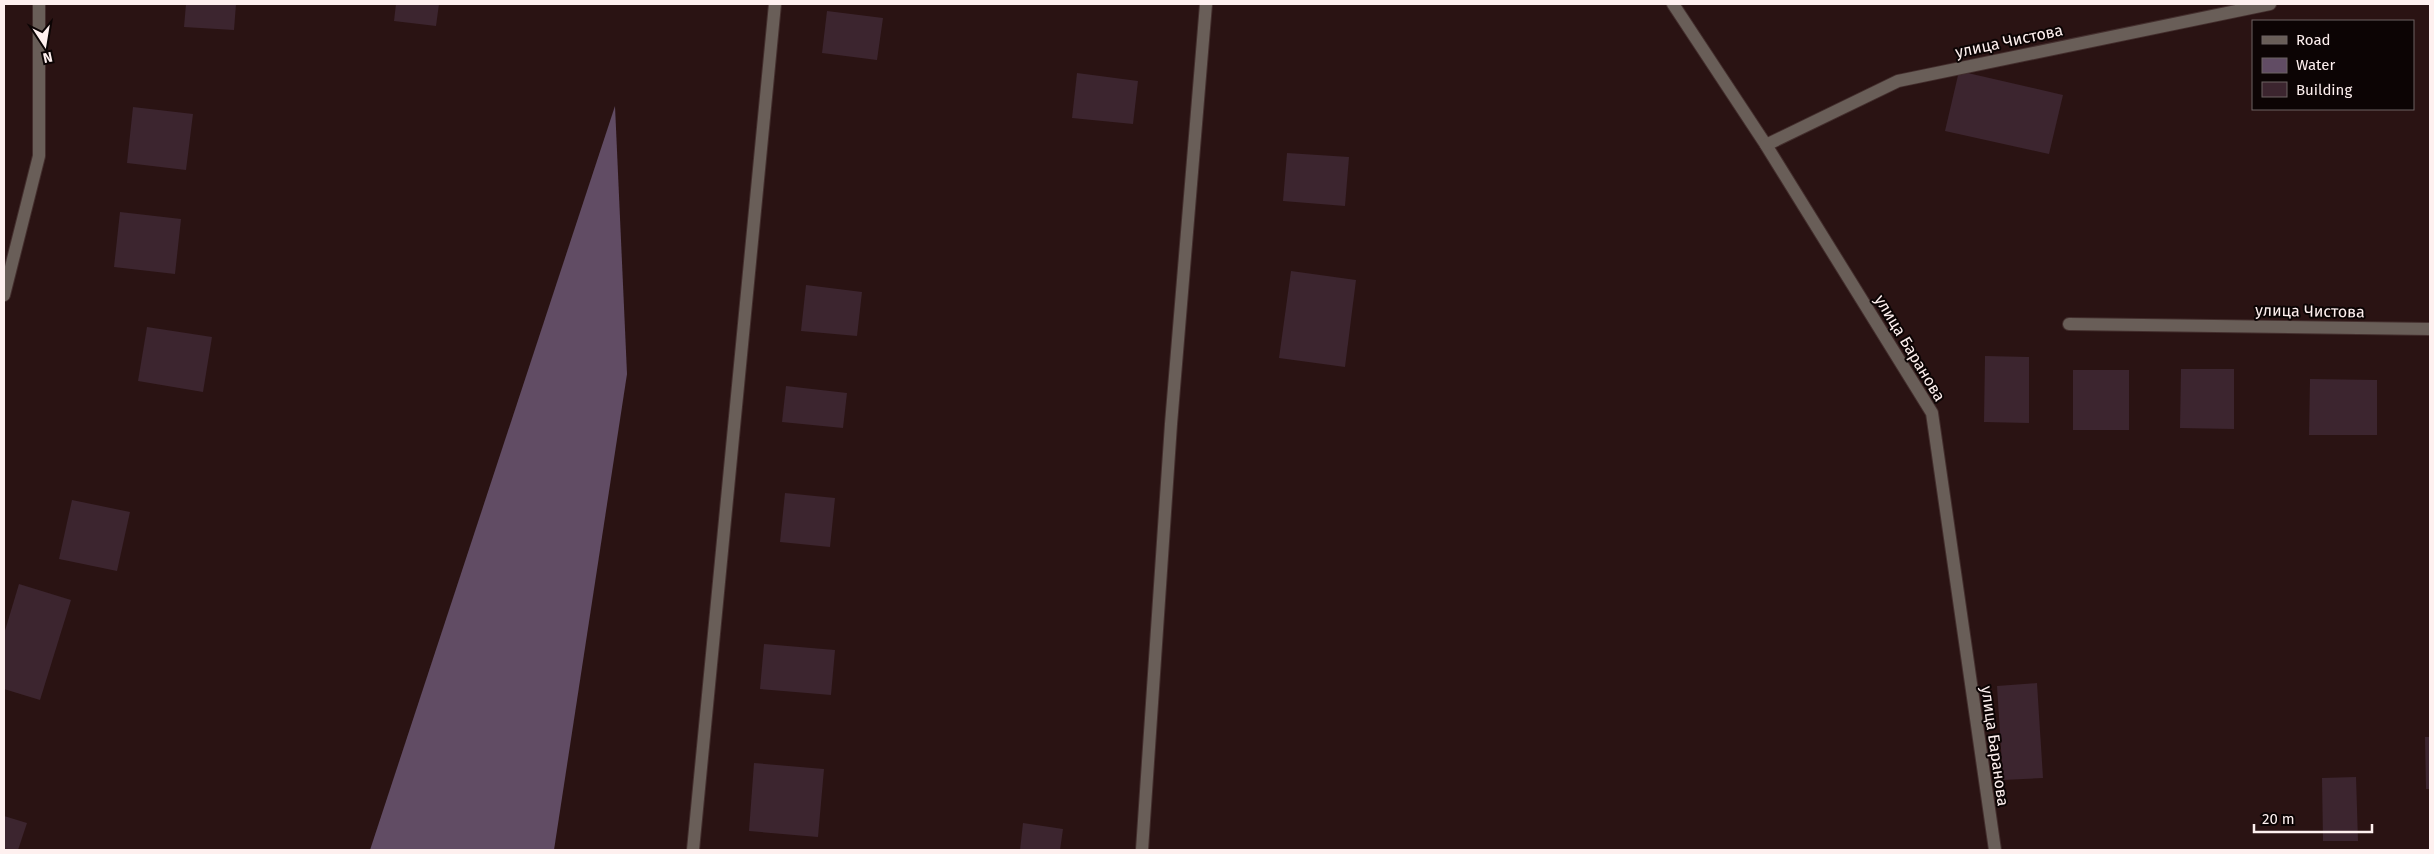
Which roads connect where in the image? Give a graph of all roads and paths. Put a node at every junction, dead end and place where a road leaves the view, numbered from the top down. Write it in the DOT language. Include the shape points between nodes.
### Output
graph roads {
  1 [pos="39,4"];
  2 [pos="775,4"];
  3 [pos="1206,4"];
  4 [pos="1673,4"];
  5 [pos="2270,4"];
  6 [pos="1766,145"];
  7 [pos="4,295"];
  8 [pos="2069,324"];
  9 [pos="2430,329"];
  10 [pos="692,850"];
  11 [pos="1142,850"];
  12 [pos="1995,850"];
  1 -- 7 [label="street" via="39,156"];
  2 -- 10 [label="street"];
  3 -- 11 [label="street" via="1171,424"];
  4 -- 6 [label="street, улица Баранова"];
  5 -- 6 [label="street, улица Чистова" via="1898,81"];
  6 -- 12 [label="street, улица Баранова" via="1932,413"];
  8 -- 9 [label="street, улица Чистова"];
}
